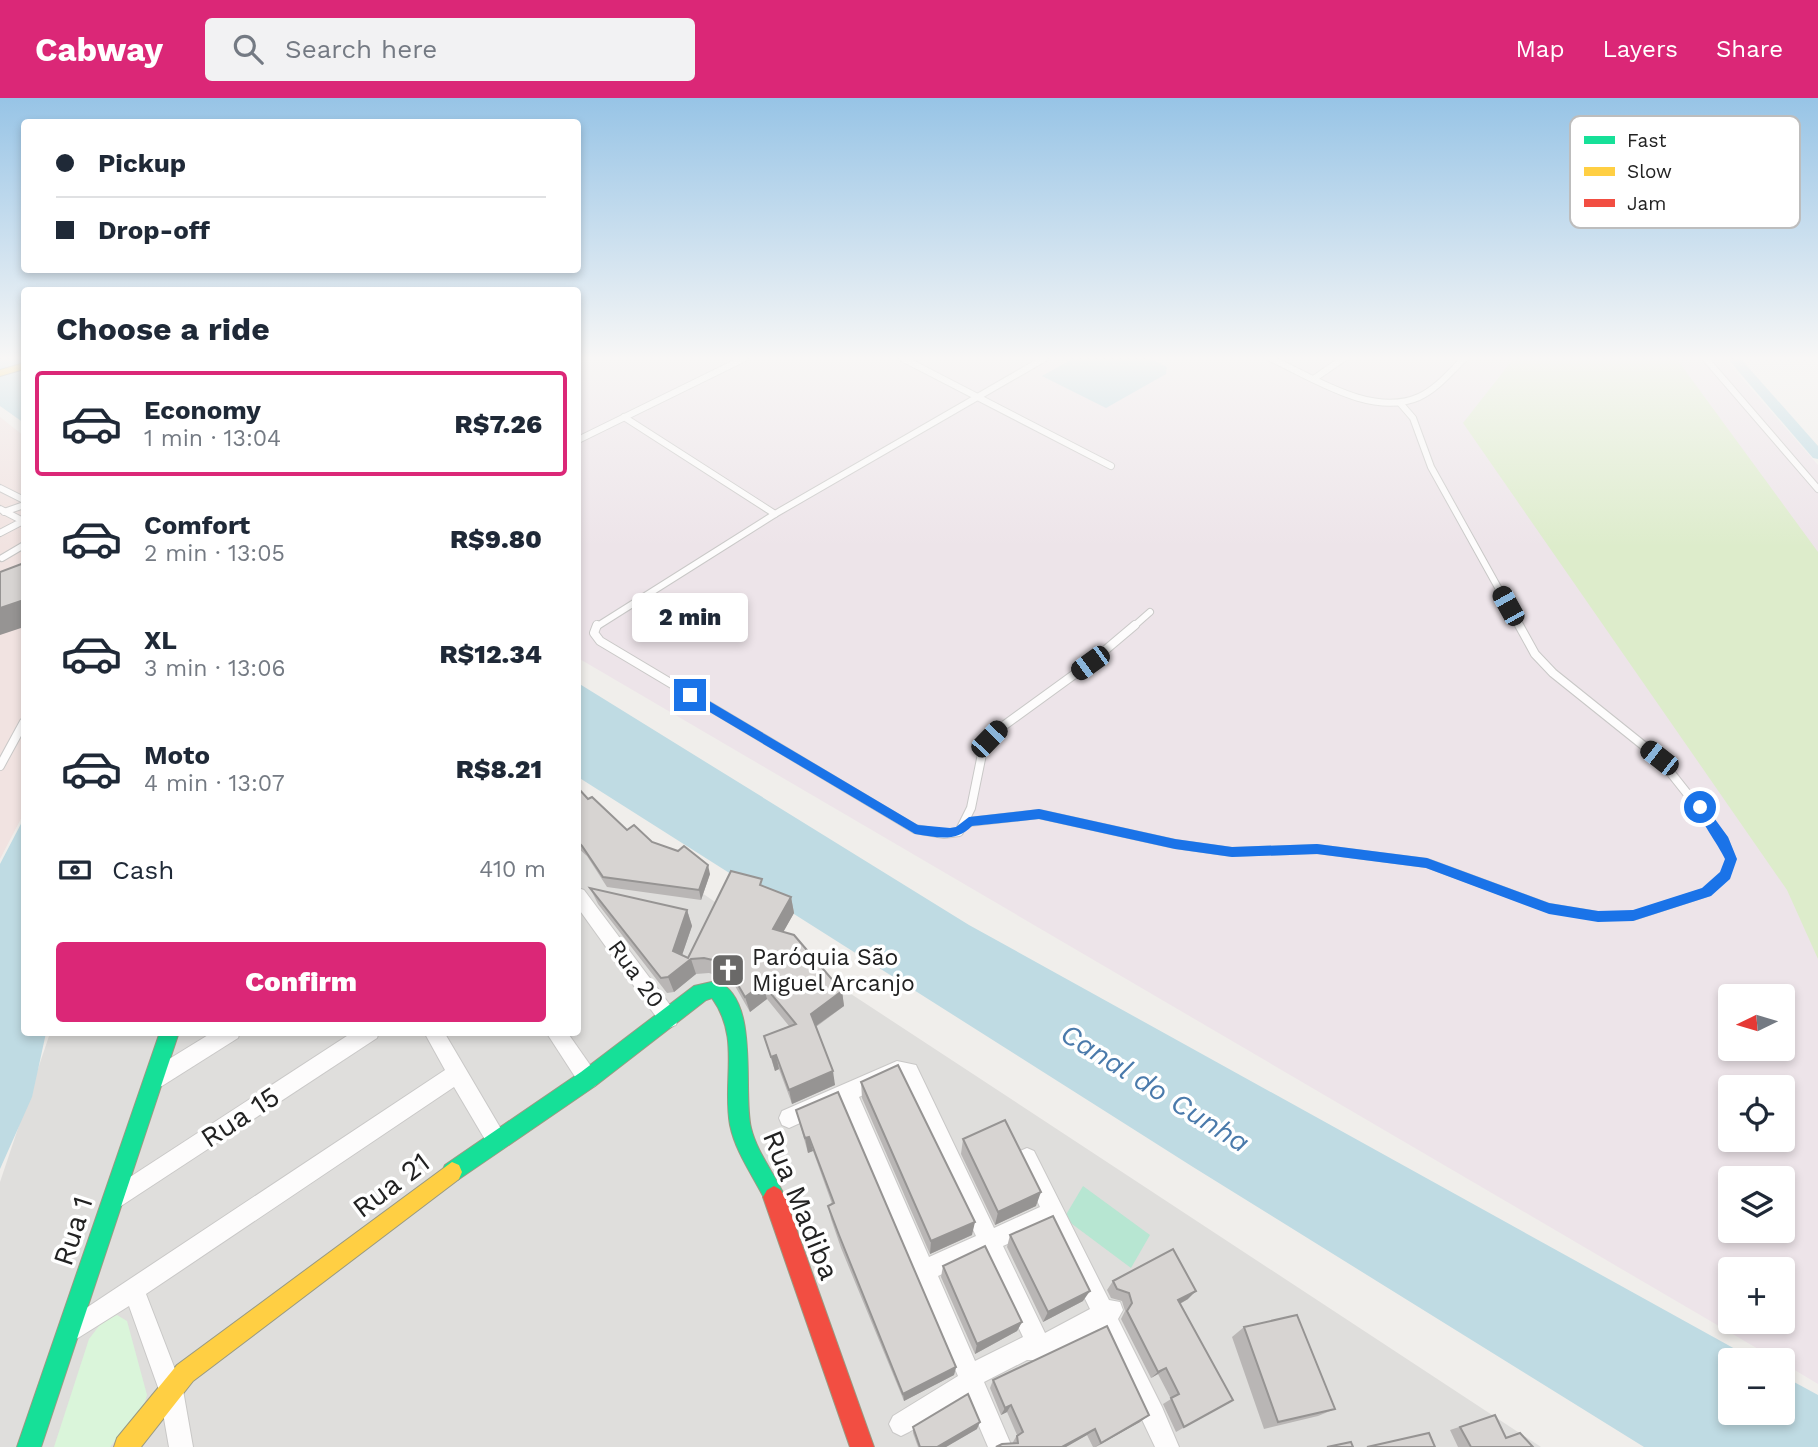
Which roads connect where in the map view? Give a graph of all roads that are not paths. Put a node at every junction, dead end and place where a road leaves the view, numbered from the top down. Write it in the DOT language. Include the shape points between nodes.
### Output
graph roads {
  1 [pos="616,421"];
  2 [pos="630,421"];
  3 [pos="937,421"];
  4 [pos="1025,421"];
  5 [pos="1414,421"];
  6 [pos="1759,421"];
  7 [pos="581,438"];
  8 [pos="1111,466"];
  9 [pos="0,488"];
  10 [pos="1818,489"];
  11 [pos="21,501"];
  12 [pos="21,504"];
  13 [pos="2,511"];
  14 [pos="775,514"];
  15 [pos="21,521"];
  16 [pos="21,523"];
  17 [pos="0,533"];
  18 [pos="21,547"];
  19 [pos="21,554"];
  20 [pos="1,558"];
  21 [pos="1150,612"];
  22 [pos="21,728"];
  23 [pos="0,766"];
  24 [pos="969,822"];
  25 [pos="581,899"];
  26 [pos="709,989"];
  27 [pos="668,1019"];
  28 [pos="169,1036"];
  29 [pos="225,1036"];
  30 [pos="364,1036"];
  31 [pos="435,1036"];
  32 [pos="558,1036"];
  33 [pos="458,1073"];
  34 [pos="155,1079"];
  35 [pos="588,1079"];
  36 [pos="847,1093"];
  37 [pos="789,1118"];
  38 [pos="497,1141"];
  39 [pos="1027,1158"];
  40 [pos="110,1201"];
  41 [pos="1054,1212"];
  42 [pos="990,1240"];
  43 [pos="924,1271"];
  44 [pos="133,1288"];
  45 [pos="1109,1312"];
  46 [pos="68,1333"];
  47 [pos="1041,1348"];
  48 [pos="970,1380"];
  49 [pos="171,1390"];
  50 [pos="901,1424"];
  51 [pos="29,1447"];
  52 [pos="126,1447"];
  53 [pos="181,1447"];
  54 [pos="862,1447"];
  55 [pos="1000,1447"];
  56 [pos="1167,1447"];
  1 -- 7 [label="lane"];
  2 -- 14 [label="lane"];
  3 -- 14 [label="lane"];
  4 -- 8 [label="lane"];
  5 -- 24 [label="lane" via="1431,467 1535,654 1659,758 1724,840 1731,859 1725,875 1707,892 1633,916 1598,916 1549,908 1427,863 1317,849 1232,852 1039,814"];
  6 -- 10 [label="lane"];
  9 -- 11 [label="lane"];
  12 -- 13 [label="lane"];
  13 -- 15 [label="lane"];
  14 -- 24 [label="lane" via="608,617 594,633 600,641 915,830 960,832"];
  16 -- 17 [label="lane"];
  18 -- 20 [label="lane"];
  19 -- 20 [label="lane"];
  21 -- 24 [label="lane" via="989,739"];
  22 -- 23 [label="lane"];
  25 -- 27 [label="street, Rua 20"];
  26 -- 27 [label="main road, Rua 21"];
  26 -- 54 [label="main road, Rua Madiba" via="724,996 735,1014 740,1032 739,1120 773,1193"];
  27 -- 35 [label="main road, Rua 21"];
  28 -- 34 [label="main road, Rua 1"];
  29 -- 34 [label="street"];
  30 -- 40 [label="street, Rua 15"];
  31 -- 33 [label="street"];
  32 -- 35 [label="street"];
  33 -- 38 [label="street"];
  33 -- 44 [label="street"];
  34 -- 40 [label="main road, Rua 1"];
  35 -- 38 [label="main road, Rua 21"];
  36 -- 37 [label="street"];
  36 -- 42 [label="street" via="897,1070 909,1072"];
  36 -- 43 [label="street"];
  38 -- 49 [label="main road, Rua 21" via="185,1373"];
  39 -- 41 [label="street"];
  40 -- 46 [label="main road, Rua 1"];
  41 -- 42 [label="street"];
  41 -- 45 [label="street"];
  42 -- 43 [label="street"];
  42 -- 47 [label="street"];
  43 -- 48 [label="street"];
  44 -- 46 [label="street"];
  44 -- 49 [label="street"];
  45 -- 47 [label="street"];
  45 -- 56 [label="street"];
  46 -- 51 [label="main road, Rua 1"];
  47 -- 48 [label="street" via="1025,1348"];
  48 -- 50 [label="street"];
  48 -- 55 [label="street"];
  49 -- 52 [label="main road, Rua 21"];
  49 -- 53 [label="street"];
}
